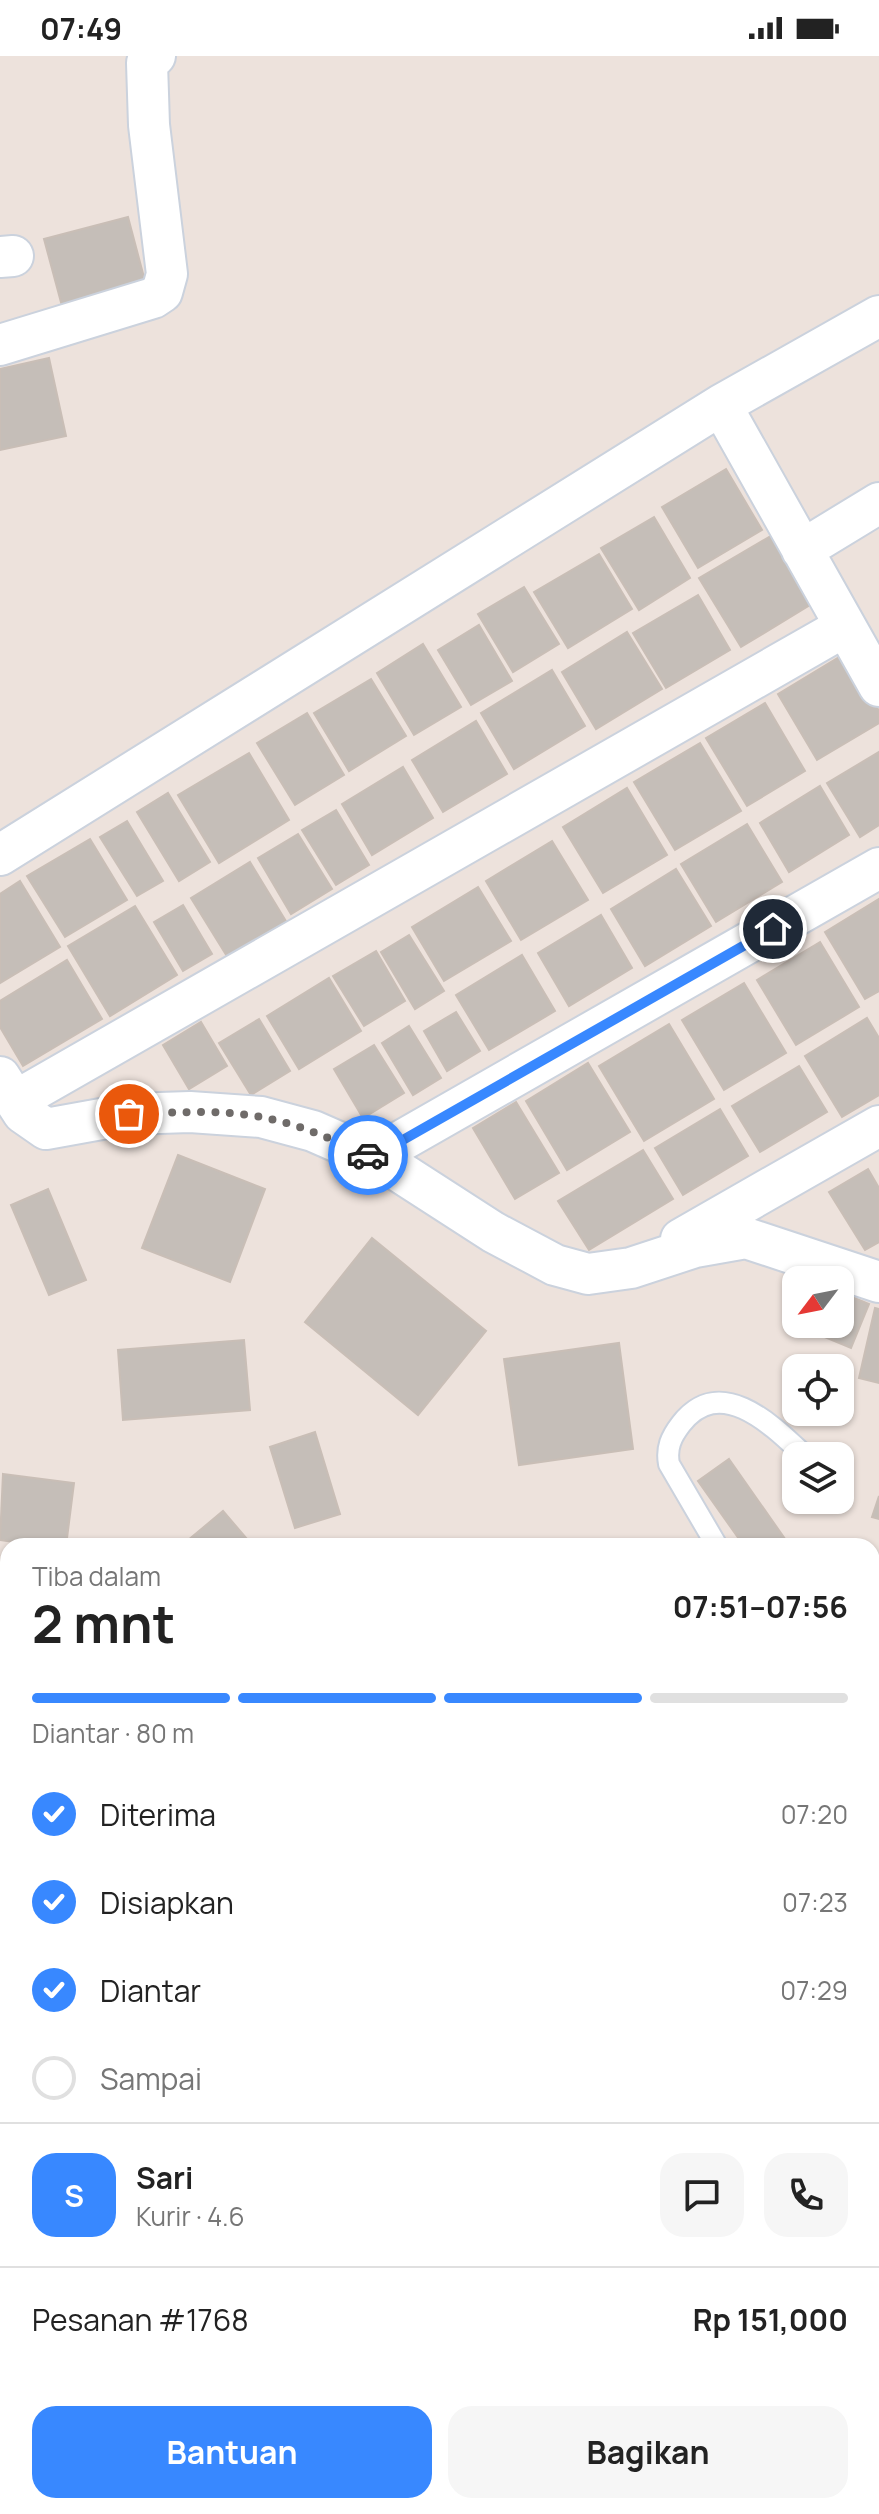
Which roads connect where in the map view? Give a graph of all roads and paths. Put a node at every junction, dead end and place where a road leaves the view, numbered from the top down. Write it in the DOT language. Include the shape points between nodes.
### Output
graph roads {
  1 [pos="155,56"];
  2 [pos="879,316"];
  3 [pos="0,345"];
  4 [pos="721,405"];
  5 [pos="879,503"];
  6 [pos="802,550"];
  7 [pos="844,627"];
  8 [pos="879,686"];
  9 [pos="0,855"];
  10 [pos="879,868"];
  11 [pos="8,1089"];
  12 [pos="879,1126"];
  13 [pos="373,1157"];
  14 [pos="631,1268"];
  15 [pos="879,1282"];
  16 [pos="790,1442"];
  17 [pos="712,1538"];
  1 -- 3 [label="street" via="147,63 167,274 162,292"];
  2 -- 4 [label="street"];
  4 -- 6 [label="street"];
  4 -- 9 [label="street"];
  5 -- 6 [label="street"];
  6 -- 7 [label="street"];
  7 -- 8 [label="street"];
  7 -- 11 [label="street"];
  10 -- 13 [label="street"];
  11 -- 13 [label="street" via="23,1113 46,1129 129,1114 261,1117 313,1131"];
  12 -- 14 [label="street"];
  13 -- 14 [label="street" via="555,1265 588,1274"];
  14 -- 15 [label="street" via="695,1247 746,1238"];
  16 -- 17 [label="lane" via="747,1409 718,1404 703,1406 671,1436 669,1464"];
}
